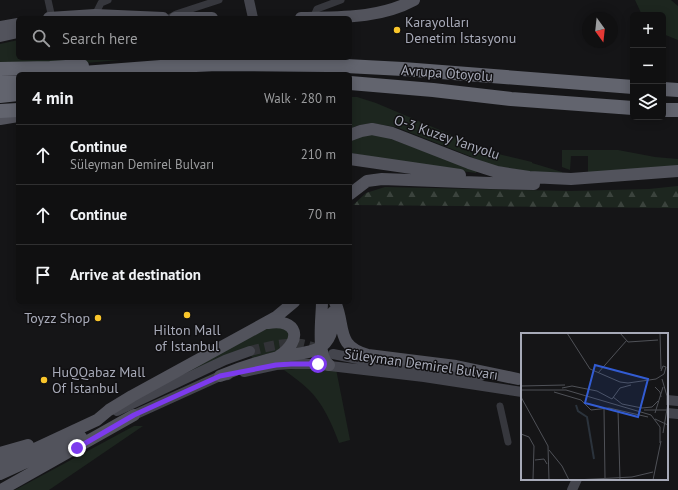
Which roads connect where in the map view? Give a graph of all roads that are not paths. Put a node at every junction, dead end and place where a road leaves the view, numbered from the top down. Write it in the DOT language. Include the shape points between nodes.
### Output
graph roads {
  1 [pos="48,0"];
  2 [pos="108,0"];
  3 [pos="219,0"];
  4 [pos="248,0"];
  5 [pos="341,0"];
  6 [pos="414,0"];
  7 [pos="423,0"];
  8 [pos="95,15"];
  9 [pos="51,16"];
  10 [pos="80,16"];
  11 [pos="118,16"];
  12 [pos="172,16"];
  13 [pos="252,16"];
  14 [pos="314,16"];
  15 [pos="352,16"];
  16 [pos="352,20"];
  17 [pos="16,24"];
  18 [pos="0,27"];
  19 [pos="16,32"];
  20 [pos="0,36"];
  21 [pos="174,66"];
  22 [pos="0,69"];
  23 [pos="96,72"];
  24 [pos="16,80"];
  25 [pos="0,83"];
  26 [pos="352,83"];
  27 [pos="630,87"];
  28 [pos="666,89"];
  29 [pos="678,90"];
  30 [pos="352,91"];
  31 [pos="446,92"];
  32 [pos="16,94"];
  33 [pos="0,96"];
  34 [pos="630,108"];
  35 [pos="16,110"];
  36 [pos="666,110"];
  37 [pos="678,110"];
  38 [pos="0,111"];
  39 [pos="16,116"];
  40 [pos="0,119"];
  41 [pos="352,134"];
  42 [pos="352,159"];
  43 [pos="678,171"];
  44 [pos="678,176"];
  45 [pos="526,184"];
  46 [pos="352,192"];
  47 [pos="292,304"];
  48 [pos="322,304"];
  49 [pos="334,304"];
  50 [pos="335,304"];
  51 [pos="262,324"];
  52 [pos="321,347"];
  53 [pos="250,352"];
  54 [pos="278,357"];
  55 [pos="331,360"];
  56 [pos="220,376"];
  57 [pos="520,380"];
  58 [pos="521,392"];
  59 [pos="668,400"];
  60 [pos="678,401"];
  61 [pos="500,406"];
  62 [pos="668,413"];
  63 [pos="678,414"];
  64 [pos="134,415"];
  65 [pos="97,420"];
  66 [pos="508,442"];
  67 [pos="0,453"];
  68 [pos="0,465"];
  69 [pos="0,474"];
  70 [pos="577,480"];
  71 [pos="1,490"];
  72 [pos="572,490"];
  1 -- 9 [label="street"];
  2 -- 8 [label="street" via="101,3"];
  3 -- 12 [label="street"];
  4 -- 13 [label="main road"];
  5 -- 14 [label="street" via="317,9"];
  6 -- 15 [label="main road" via="375,14"];
  7 -- 16 [label="main road" via="385,16"];
  8 -- 10 [label="main road"];
  8 -- 11 [label="main road"];
  17 -- 18 [label="main road"];
  19 -- 20 [label="main road"];
  21 -- 22 [label="highway" via="160,62 145,62"];
  21 -- 23 [label="highway"];
  21 -- 27 [label="highway, Avrupa Otoyolu" via="319,65"];
  24 -- 25 [label="highway"];
  26 -- 31 [label="highway, Avrupa Otoyolu"];
  28 -- 29 [label="highway"];
  30 -- 31 [label="highway"];
  31 -- 34 [label="highway, Avrupa Otoyolu"];
  32 -- 33 [label="highway"];
  35 -- 38 [label="highway"];
  36 -- 37 [label="highway"];
  39 -- 40 [label="main road"];
  41 -- 43 [label="main road, O-3 Kuzey Yanyolu" via="372,129 392,133 497,172 529,177 571,179"];
  42 -- 45 [label="main road"];
  44 -- 45 [label="main road, O-3 Kuzey Yanyolu" via="611,182"];
  45 -- 46 [label="main road, O-3 Kuzey Yanyolu" via="382,178 367,181"];
  47 -- 51 [label="main road" via="284,312"];
  48 -- 52 [label="main road"];
  49 -- 52 [label="main road" via="330,337"];
  50 -- 57 [label="main road" via="345,341 361,354 456,366"];
  51 -- 54 [label="main road" via="284,322 295,334 291,346"];
  51 -- 65 [label="main road" via="123,401"];
  52 -- 54 [label="main road"];
  52 -- 55 [label="main road" via="323,358"];
  53 -- 65 [label="main road" via="218,363"];
  54 -- 56 [label="main road"];
  55 -- 56 [label="main road, Süleyman Demirel Bulvarı"];
  55 -- 57 [label="main road, Süleyman Demirel Bulvarı"];
  55 -- 58 [label="main road, Süleyman Demirel Bulvarı"];
  56 -- 64 [label="main road, Süleyman Demirel Bulvarı"];
  59 -- 60 [label="main road"];
  61 -- 66 [label="street"];
  62 -- 63 [label="main road"];
  64 -- 69 [label="main road"];
  64 -- 71 [label="main road"];
  65 -- 67 [label="main road" via="75,425 31,444"];
  65 -- 68 [label="main road"];
  70 -- 72 [label="main road"];
}
